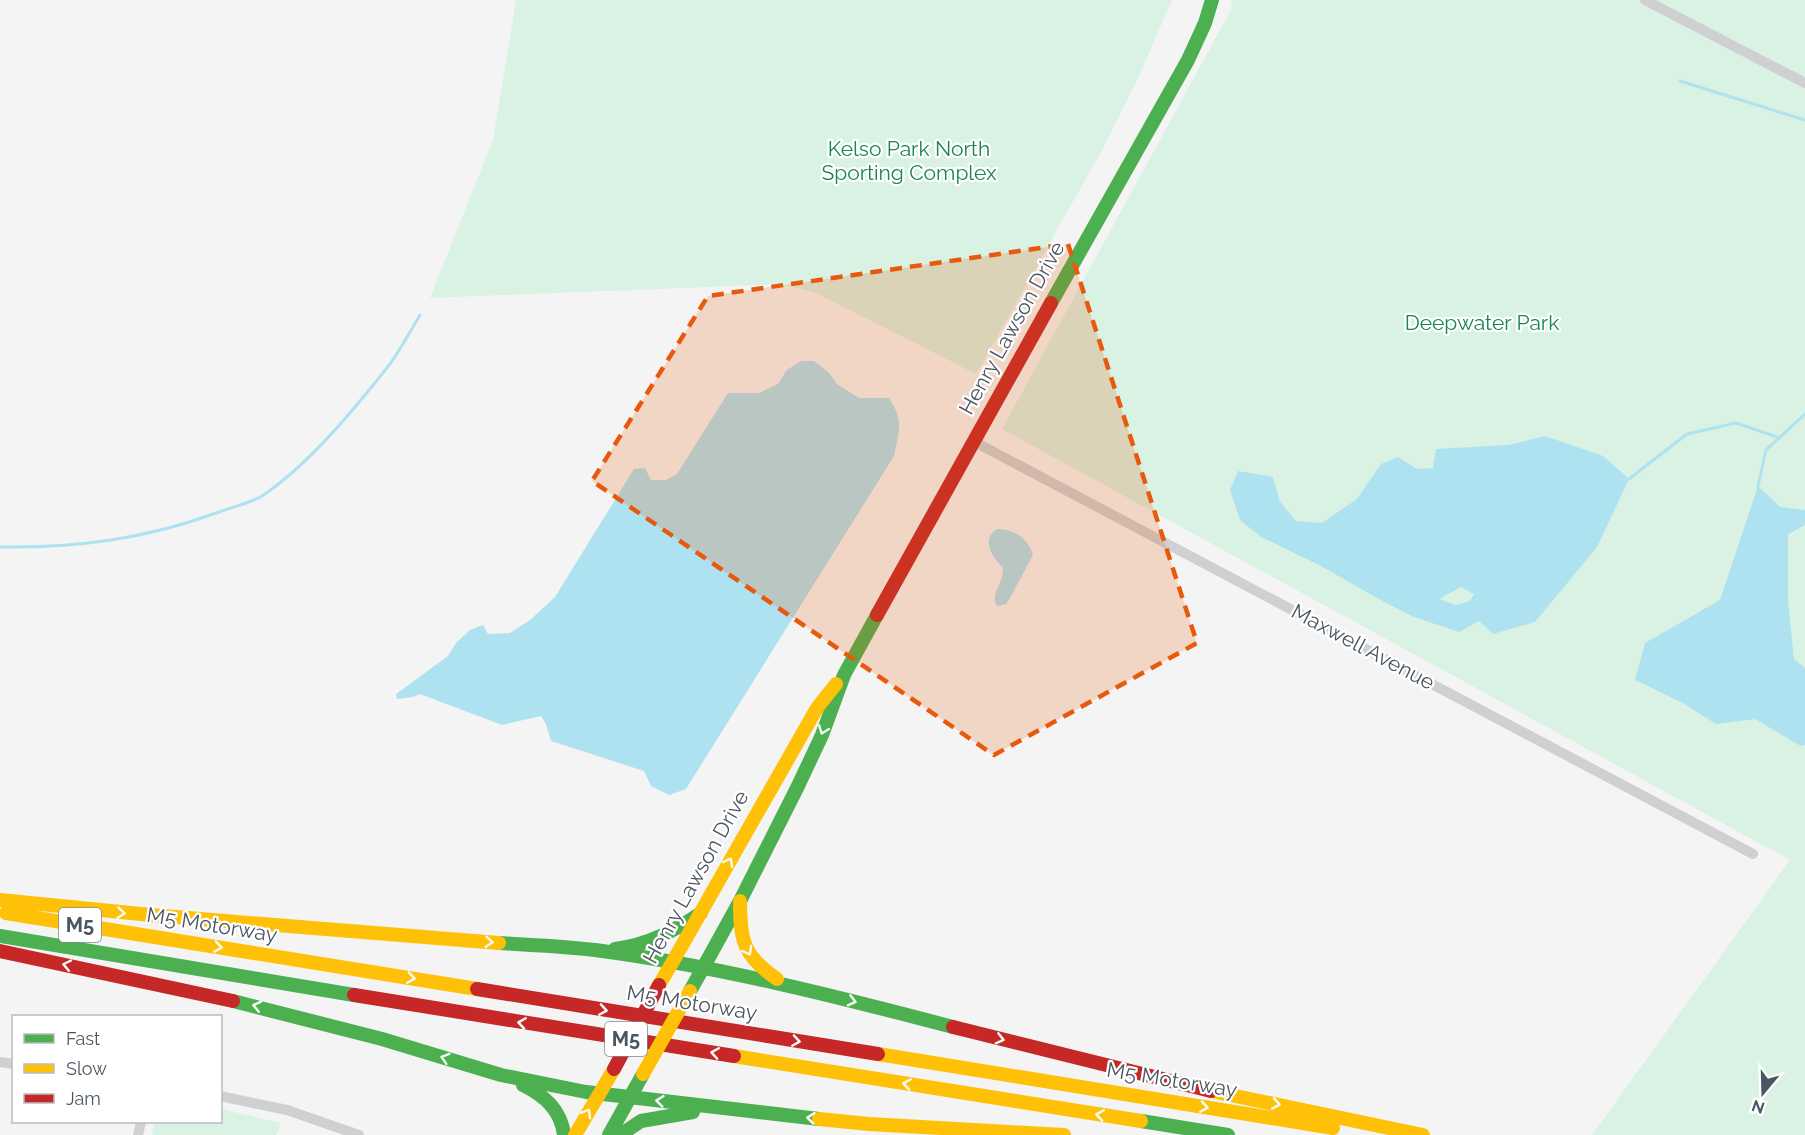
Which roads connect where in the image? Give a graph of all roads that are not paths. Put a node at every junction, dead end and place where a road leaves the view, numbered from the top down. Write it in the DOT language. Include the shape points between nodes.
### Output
graph roads {
  1 [pos="1212,0"];
  2 [pos="1645,0"];
  3 [pos="1805,83"];
  4 [pos="973,441"];
  5 [pos="844,675"];
  6 [pos="1753,854"];
  7 [pos="0,900"];
  8 [pos="740,902"];
  9 [pos="0,912"];
  10 [pos="701,913"];
  11 [pos="0,936"];
  12 [pos="594,950"];
  13 [pos="0,951"];
  14 [pos="672,963"];
  15 [pos="703,968"];
  16 [pos="786,984"];
  17 [pos="501,1075"];
  18 [pos="600,1092"];
  19 [pos="222,1096"];
  20 [pos="630,1097"];
  21 [pos="720,1109"];
  22 [pos="357,1135"];
  23 [pos="564,1135"];
  24 [pos="575,1135"];
  25 [pos="609,1135"];
  26 [pos="620,1135"];
  27 [pos="1064,1135"];
  28 [pos="1228,1135"];
  29 [pos="1377,1135"];
  30 [pos="1423,1135"];
  1 -- 4 [label="main road, Henry Lawson Drive" via="1188,60"];
  2 -- 3 [label="street"];
  4 -- 5 [label="main road, Henry Lawson Drive"];
  4 -- 6 [label="street, Maxwell Avenue"];
  5 -- 8 [label="main road, Henry Lawson Drive, one-way" via="822,735"];
  10 -- 5 [label="main road, Henry Lawson Drive, one-way" via="817,708"];
  7 -- 12 [label="main road, one-way"];
  8 -- 15 [label="main road, Henry Lawson Drive"];
  8 -- 16 [label="main road, one-way" via="745,951 761,969"];
  9 -- 29 [label="main road, M5 Motorway / M5, one-way"];
  10 -- 12 [label="main road" via="653,941"];
  10 -- 14 [label="main road, Henry Lawson Drive"];
  28 -- 11 [label="main road, M5, one-way"];
  12 -- 14 [label="main road"];
  17 -- 13 [label="main road, one-way" via="304,1018"];
  14 -- 15 [label="main road"];
  14 -- 18 [label="main road, Henry Lawson Drive, bridge"];
  15 -- 16 [label="main road"];
  15 -- 20 [label="main road, Henry Lawson Drive, bridge"];
  16 -- 30 [label="main road, one-way" via="1160,1080"];
  17 -- 18 [label="main road"];
  17 -- 23 [label="main road" via="549,1101 561,1115"];
  18 -- 20 [label="main road"];
  24 -- 18 [label="main road, Henry Lawson Drive, one-way"];
  19 -- 22 [label="street" via="286,1110"];
  21 -- 20 [label="main road, one-way"];
  20 -- 25 [label="main road, Henry Lawson Drive"];
  21 -- 26 [label="main road" via="641,1120"];
  27 -- 21 [label="main road, one-way" via="869,1124"];
}
